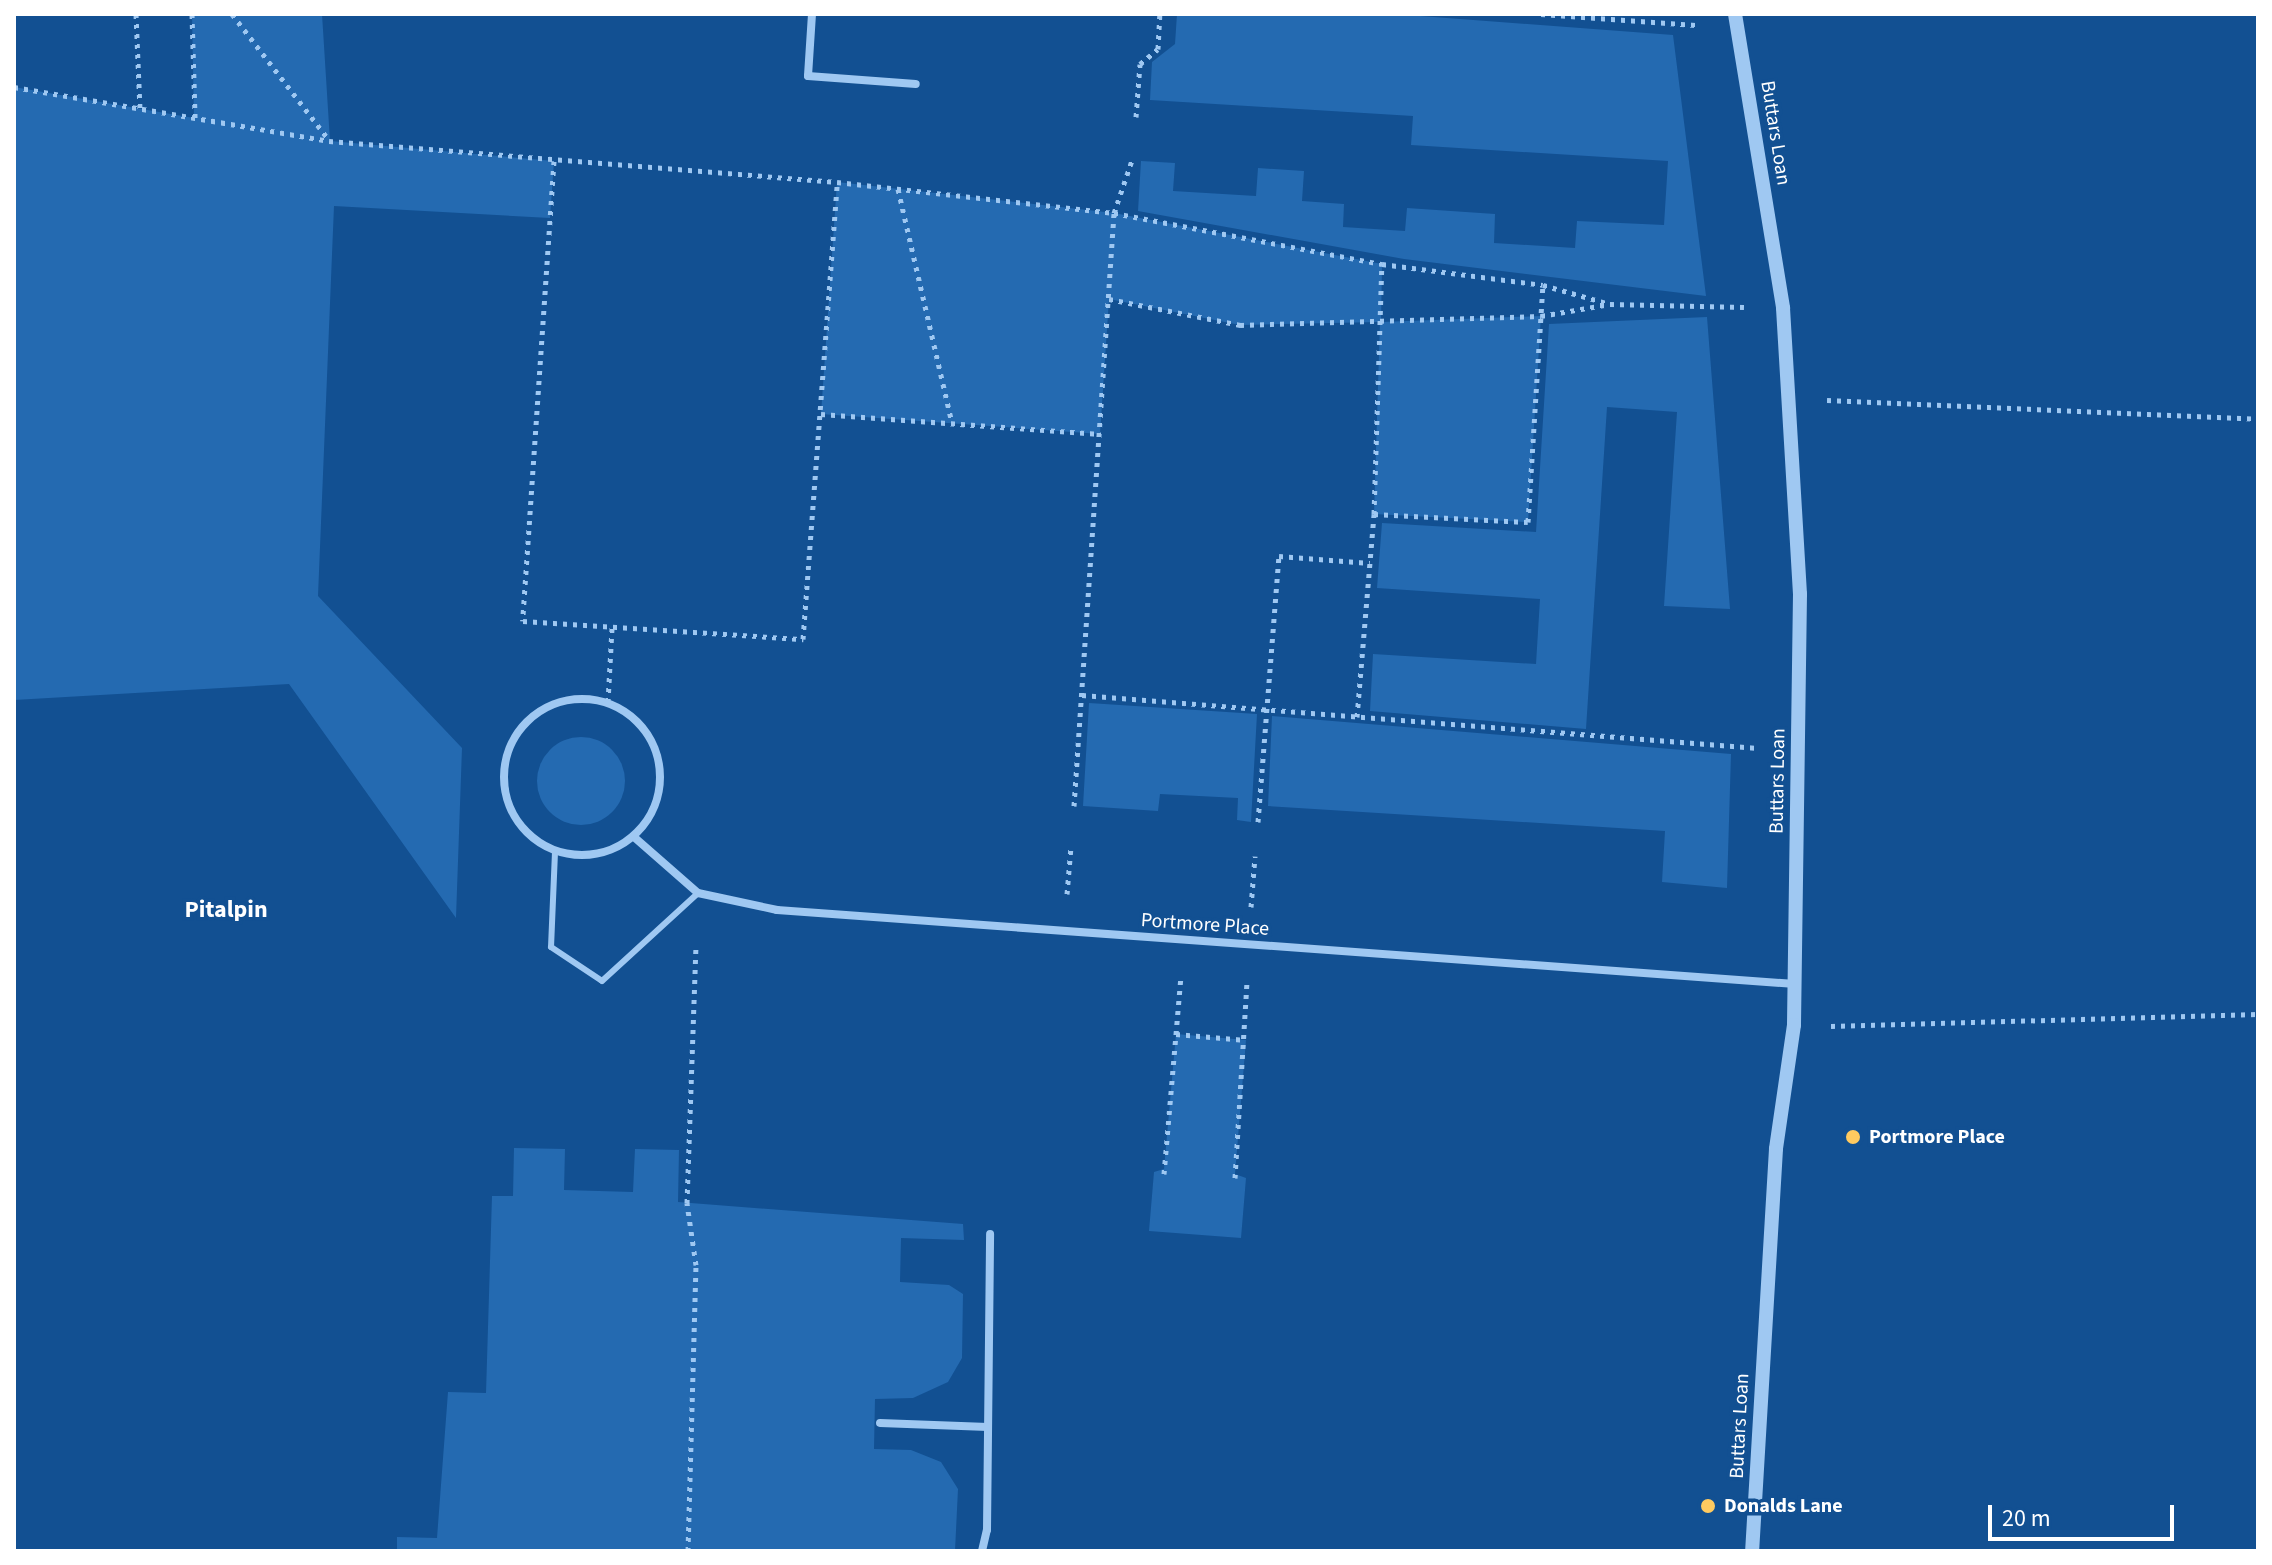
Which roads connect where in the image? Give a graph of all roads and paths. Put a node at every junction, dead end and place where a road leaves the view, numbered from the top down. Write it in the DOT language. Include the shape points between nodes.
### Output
graph roads {
  1 [pos="136,14"];
  2 [pos="192,14"];
  3 [pos="232,14"];
  4 [pos="812,14"];
  5 [pos="1160,14"];
  6 [pos="1541,14"];
  7 [pos="1736,21"];
  8 [pos="916,84"];
  9 [pos="14,87"];
  10 [pos="140,109"];
  11 [pos="1136,117"];
  12 [pos="195,118"];
  13 [pos="329,141"];
  14 [pos="1132,160"];
  15 [pos="554,161"];
  16 [pos="837,182"];
  17 [pos="898,189"];
  18 [pos="1114,213"];
  19 [pos="1382,264"];
  20 [pos="1543,285"];
  21 [pos="1109,299"];
  22 [pos="1610,304"];
  23 [pos="1783,308"];
  24 [pos="1541,316"];
  25 [pos="1380,322"];
  26 [pos="1792,398"];
  27 [pos="821,414"];
  28 [pos="2258,419"];
  29 [pos="952,423"];
  30 [pos="1100,434"];
  31 [pos="1374,514"];
  32 [pos="1370,563"];
  33 [pos="612,627"];
  34 [pos="1082,695"];
  35 [pos="608,702"];
  36 [pos="1267,710"];
  37 [pos="1357,717"];
  38 [pos="1799,751"];
  39 [pos="1074,806"];
  40 [pos="1258,822"];
  41 [pos="634,837"];
  42 [pos="1071,846"];
  43 [pos="555,852"];
  44 [pos="1255,856"];
  45 [pos="698,893"];
  46 [pos="1065,931"];
  47 [pos="1183,940"];
  48 [pos="1248,944"];
  49 [pos="1796,984"];
  50 [pos="2258,1014"];
  51 [pos="1794,1025"];
  52 [pos="1176,1034"];
  53 [pos="1246,1040"];
  54 [pos="1164,1174"];
  55 [pos="1235,1178"];
  56 [pos="990,1234"];
  57 [pos="880,1423"];
  58 [pos="988,1427"];
  59 [pos="688,1551"];
  60 [pos="982,1551"];
  61 [pos="1752,1551"];
  1 -- 10 [label="path"];
  2 -- 12 [label="path"];
  3 -- 13 [label="path"];
  4 -- 8 [label="street" via="808,76"];
  5 -- 11 [label="path" via="1158,49 1140,64"];
  6 -- 7 [label="path"];
  7 -- 23 [label="street, Buttars Loan"];
  9 -- 10 [label="path"];
  10 -- 12 [label="path"];
  12 -- 13 [label="path"];
  13 -- 15 [label="path"];
  14 -- 18 [label="path"];
  15 -- 16 [label="path"];
  15 -- 33 [label="path" via="523,621"];
  16 -- 17 [label="path"];
  16 -- 27 [label="path"];
  17 -- 18 [label="path"];
  17 -- 29 [label="path"];
  18 -- 19 [label="path"];
  18 -- 21 [label="path"];
  19 -- 20 [label="path"];
  19 -- 25 [label="path"];
  20 -- 22 [label="path"];
  20 -- 24 [label="path"];
  21 -- 25 [label="path" via="1240,325"];
  21 -- 30 [label="path"];
  22 -- 23 [label="path"];
  22 -- 24 [label="path"];
  23 -- 26 [label="street, Buttars Loan"];
  24 -- 25 [label="path"];
  24 -- 31 [label="path" via="1528,522"];
  25 -- 31 [label="path"];
  26 -- 28 [label="path"];
  26 -- 38 [label="street, Buttars Loan" via="1800,594"];
  27 -- 29 [label="path"];
  27 -- 33 [label="path" via="803,639"];
  29 -- 30 [label="path"];
  30 -- 34 [label="path"];
  31 -- 32 [label="path"];
  32 -- 36 [label="path" via="1279,556"];
  32 -- 37 [label="path"];
  33 -- 35 [label="path"];
  34 -- 36 [label="path"];
  34 -- 39 [label="path"];
  35 -- 41 [label="street" via="642,725 660,763 657,803"];
  35 -- 43 [label="street" via="567,698 529,716 506,751 503,792 515,817 521,829"];
  36 -- 37 [label="path"];
  36 -- 40 [label="path"];
  37 -- 38 [label="path"];
  38 -- 49 [label="street, Buttars Loan"];
  41 -- 43 [label="street" via="597,856"];
  41 -- 45 [label="street, Portmore Place"];
  42 -- 46 [label="path"];
  43 -- 45 [label="lane" via="551,947 602,981"];
  44 -- 48 [label="path"];
  45 -- 46 [label="street, Portmore Place" via="777,910"];
  45 -- 59 [label="path" via="687,1203 696,1265"];
  46 -- 47 [label="street, Portmore Place"];
  47 -- 48 [label="street, Portmore Place"];
  47 -- 52 [label="path"];
  48 -- 49 [label="street, Portmore Place"];
  48 -- 53 [label="path"];
  49 -- 51 [label="street, Buttars Loan"];
  50 -- 51 [label="path"];
  51 -- 61 [label="street, Buttars Loan" via="1776,1149"];
  52 -- 53 [label="path"];
  52 -- 54 [label="path"];
  53 -- 55 [label="path"];
  56 -- 58 [label="street"];
  57 -- 58 [label="street"];
  58 -- 60 [label="street"];
}
